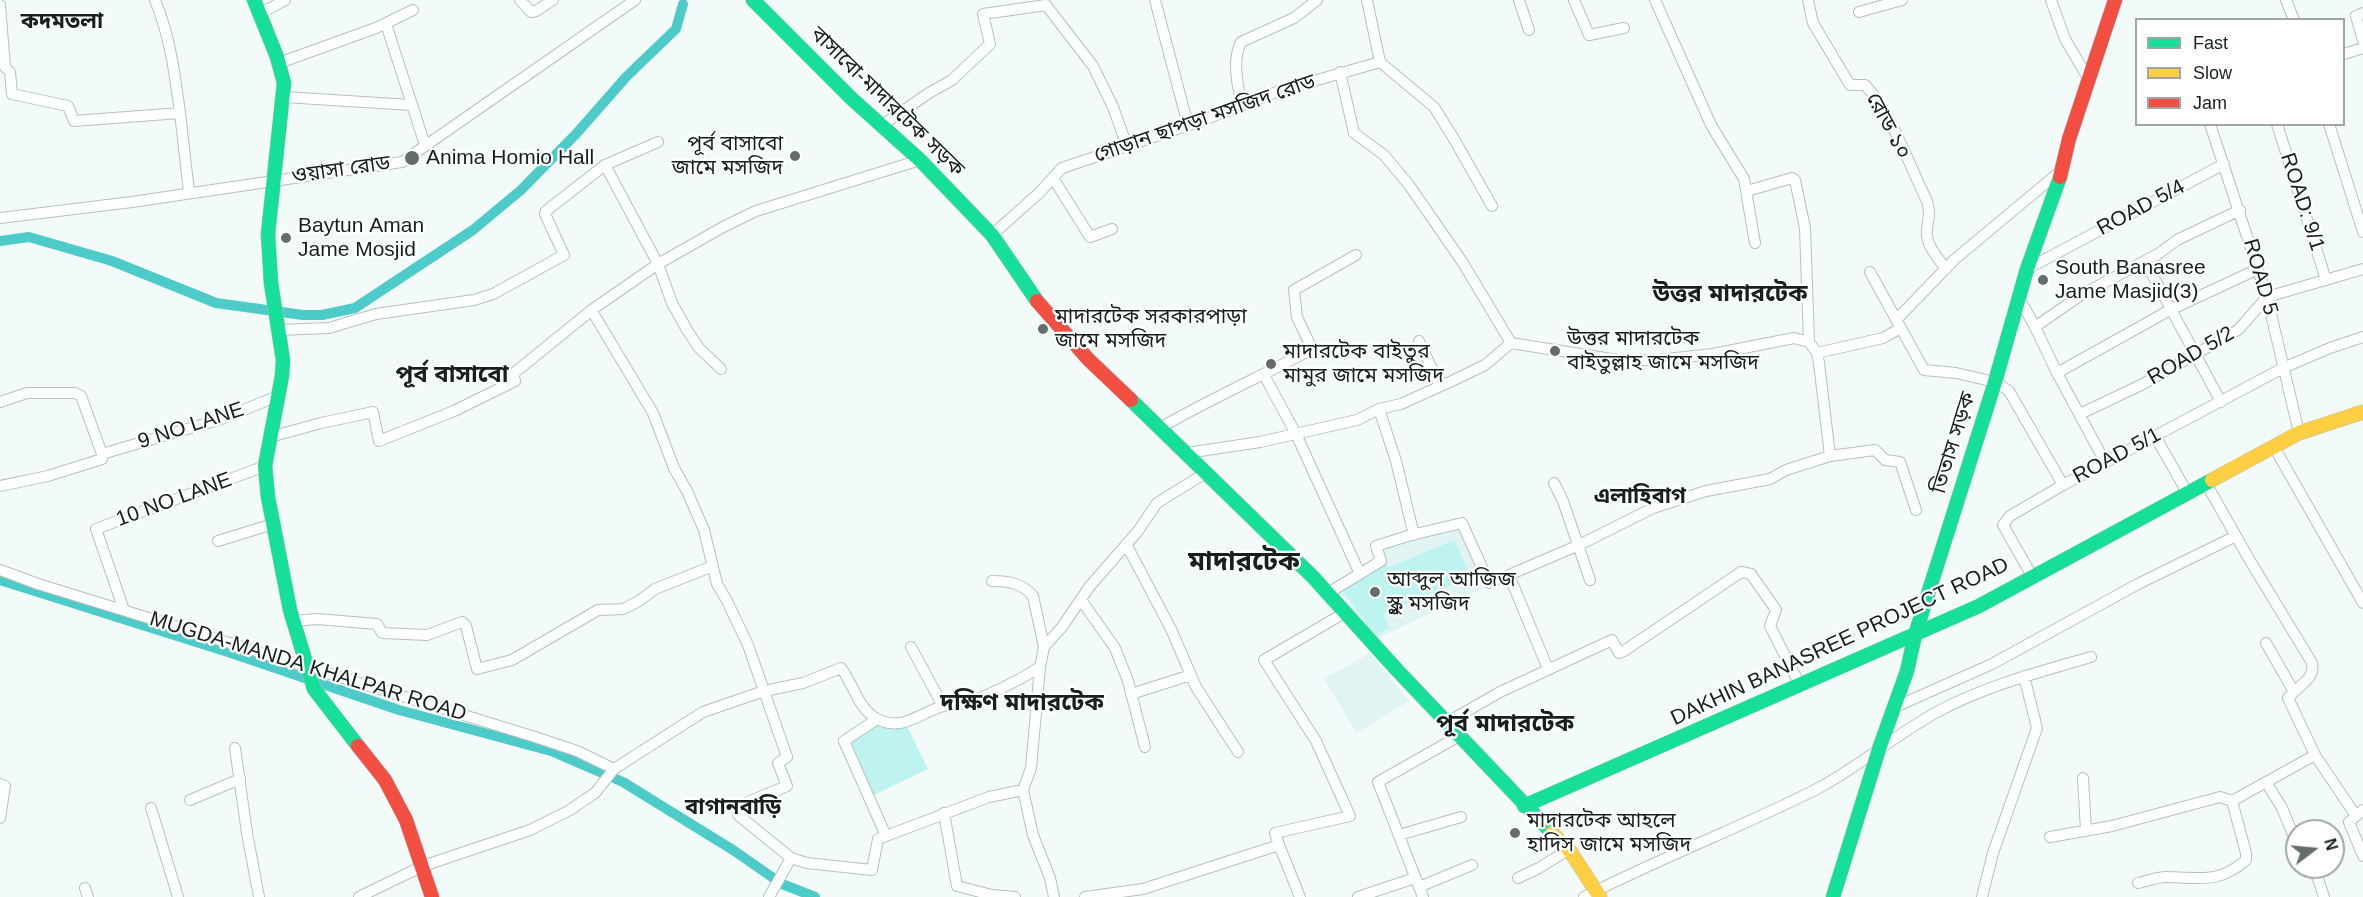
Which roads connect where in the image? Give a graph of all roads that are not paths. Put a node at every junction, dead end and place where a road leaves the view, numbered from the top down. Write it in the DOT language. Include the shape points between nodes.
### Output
graph roads {
  1 [pos="155,0"];
  2 [pos="254,0"];
  3 [pos="285,0"];
  4 [pos="520,0"];
  5 [pos="552,0"];
  6 [pos="635,0"];
  7 [pos="753,0"];
  8 [pos="1155,0"];
  9 [pos="1317,0"];
  10 [pos="1367,0"];
  11 [pos="1519,0"];
  12 [pos="1574,0"];
  13 [pos="1655,0"];
  14 [pos="1808,0"];
  15 [pos="1902,0"];
  16 [pos="2051,0"];
  17 [pos="2115,0"];
  18 [pos="2286,0"];
  19 [pos="0,5"];
  20 [pos="413,10"];
  21 [pos="1859,12"];
  22 [pos="261,13"];
  23 [pos="2363,14"];
  24 [pos="2293,18"];
  25 [pos="386,24"];
  26 [pos="1624,28"];
  27 [pos="1529,30"];
  28 [pos="2363,41"];
  29 [pos="2363,48"];
  30 [pos="2345,53"];
  31 [pos="1380,62"];
  32 [pos="279,63"];
  33 [pos="3,67"];
  34 [pos="1340,72"];
  35 [pos="2088,78"];
  36 [pos="284,97"];
  37 [pos="1242,104"];
  38 [pos="411,105"];
  39 [pos="180,113"];
  40 [pos="1188,125"];
  41 [pos="881,126"];
  42 [pos="2211,126"];
  43 [pos="2278,126"];
  44 [pos="2330,126"];
  45 [pos="658,142"];
  46 [pos="425,145"];
  47 [pos="1127,146"];
  48 [pos="920,160"];
  49 [pos="2224,164"];
  50 [pos="605,165"];
  51 [pos="2063,169"];
  52 [pos="1053,178"];
  53 [pos="274,180"];
  54 [pos="1747,191"];
  55 [pos="189,192"];
  56 [pos="1492,206"];
  57 [pos="2240,210"];
  58 [pos="0,218"];
  59 [pos="1112,229"];
  60 [pos="2363,232"];
  61 [pos="992,235"];
  62 [pos="1755,243"];
  63 [pos="1356,255"];
  64 [pos="2145,261"];
  65 [pos="658,264"];
  66 [pos="1946,269"];
  67 [pos="2027,269"];
  68 [pos="2258,269"];
  69 [pos="2363,269"];
  70 [pos="1870,272"];
  71 [pos="2326,280"];
  72 [pos="2267,297"];
  73 [pos="2019,298"];
  74 [pos="2170,310"];
  75 [pos="592,311"];
  76 [pos="277,324"];
  77 [pos="1898,324"];
  78 [pos="2036,327"];
  79 [pos="2363,338"];
  80 [pos="1419,341"];
  81 [pos="1809,342"];
  82 [pos="1511,343"];
  83 [pos="1817,353"];
  84 [pos="2194,356"];
  85 [pos="2283,368"];
  86 [pos="721,369"];
  87 [pos="2057,373"];
  88 [pos="1264,375"];
  89 [pos="1995,382"];
  90 [pos="1440,386"];
  91 [pos="278,396"];
  92 [pos="0,402"];
  93 [pos="2221,402"];
  94 [pos="1379,409"];
  95 [pos="2363,412"];
  96 [pos="2080,414"];
  97 [pos="1160,428"];
  98 [pos="2299,433"];
  99 [pos="1296,434"];
  100 [pos="2155,436"];
  101 [pos="270,437"];
  102 [pos="2274,447"];
  103 [pos="1187,453"];
  104 [pos="102,454"];
  105 [pos="1830,456"];
  106 [pos="2105,462"];
  107 [pos="265,466"];
  108 [pos="1207,472"];
  109 [pos="1554,483"];
  110 [pos="2063,485"];
  111 [pos="2206,485"];
  112 [pos="0,486"];
  113 [pos="2188,494"];
  114 [pos="1916,510"];
  115 [pos="273,524"];
  116 [pos="1414,534"];
  117 [pos="2236,536"];
  118 [pos="218,541"];
  119 [pos="1126,544"];
  120 [pos="1579,545"];
  121 [pos="713,566"];
  122 [pos="0,570"];
  123 [pos="1360,574"];
  124 [pos="1509,575"];
  125 [pos="2032,576"];
  126 [pos="1590,580"];
  127 [pos="992,581"];
  128 [pos="1328,593"];
  129 [pos="1081,600"];
  130 [pos="2363,603"];
  131 [pos="124,610"];
  132 [pos="1346,612"];
  133 [pos="293,621"];
  134 [pos="1916,635"];
  135 [pos="2266,643"];
  136 [pos="911,647"];
  137 [pos="1044,647"];
  138 [pos="2091,657"];
  139 [pos="1040,667"];
  140 [pos="1548,669"];
  141 [pos="307,671"];
  142 [pos="1191,675"];
  143 [pos="2024,676"];
  144 [pos="1800,685"];
  145 [pos="764,691"];
  146 [pos="2294,692"];
  147 [pos="1131,694"];
  148 [pos="943,706"];
  149 [pos="1893,708"];
  150 [pos="877,718"];
  151 [pos="1446,723"];
  152 [pos="1459,736"];
  153 [pos="1145,747"];
  154 [pos="235,748"];
  155 [pos="1879,749"];
  156 [pos="1238,753"];
  157 [pos="2315,755"];
  158 [pos="609,775"];
  159 [pos="2083,778"];
  160 [pos="240,779"];
  161 [pos="2266,782"];
  162 [pos="0,784"];
  163 [pos="1023,790"];
  164 [pos="190,800"];
  165 [pos="2232,801"];
  166 [pos="1524,806"];
  167 [pos="151,808"];
  168 [pos="944,813"];
  169 [pos="2360,813"];
  170 [pos="1461,817"];
  171 [pos="0,818"];
  172 [pos="2287,819"];
  173 [pos="2086,831"];
  174 [pos="886,836"];
  175 [pos="1399,836"];
  176 [pos="2050,837"];
  177 [pos="1279,845"];
  178 [pos="1568,850"];
  179 [pos="2363,856"];
  180 [pos="791,858"];
  181 [pos="1472,865"];
  182 [pos="423,866"];
  183 [pos="1518,878"];
  184 [pos="2318,879"];
  185 [pos="2138,883"];
  186 [pos="1419,887"];
  187 [pos="771,893"];
  188 [pos="1599,894"];
  189 [pos="178,897"];
  190 [pos="259,897"];
  191 [pos="358,897"];
  192 [pos="432,897"];
  193 [pos="1015,897"];
  194 [pos="1054,897"];
  195 [pos="1085,897"];
  196 [pos="1300,897"];
  197 [pos="1358,897"];
  198 [pos="1584,897"];
  199 [pos="1833,897"];
  200 [pos="1982,897"];
  201 [pos="2324,897"];
  1 -- 39 [label="street" via="175,73"];
  2 -- 22 [label="street"];
  3 -- 22 [label="street"];
  4 -- 5 [label="street" via="531,12"];
  6 -- 46 [label="street, ওয়াসা রোড"];
  7 -- 41 [label="street, বাসাবো-মাদারটেক সড়ক"];
  8 -- 40 [label="street"];
  9 -- 37 [label="street" via="1294,18 1241,42 1236,76"];
  10 -- 31 [label="street"];
  11 -- 27 [label="street"];
  12 -- 26 [label="street" via="1589,35"];
  13 -- 54 [label="street" via="1711,125 1735,162"];
  14 -- 66 [label="street, রোড ১০" via="1813,23 1850,86 1865,85 1888,118 1927,201 1930,216 1926,232 1931,249"];
  15 -- 21 [label="street"];
  16 -- 35 [label="street" via="2065,39"];
  17 -- 35 [label="street, তিতাস সড়ক"];
  18 -- 24 [label="street"];
  19 -- 33 [label="street"];
  20 -- 25 [label="street"];
  22 -- 32 [label="street"];
  23 -- 28 [label="street" via="2356,16"];
  25 -- 32 [label="street"];
  25 -- 38 [label="street"];
  29 -- 30 [label="street"];
  31 -- 34 [label="street, গোড়ান ছাপড়া মসজিদ রোড"];
  31 -- 56 [label="street" via="1434,107"];
  32 -- 36 [label="street"];
  33 -- 39 [label="street" via="10,72 12,94 68,106 74,121"];
  34 -- 37 [label="street, গোড়ান ছাপড়া মসজিদ রোড"];
  34 -- 82 [label="street" via="1354,133 1384,155 1409,185 1463,263"];
  35 -- 51 [label="street, তিতাস সড়ক"];
  36 -- 38 [label="street"];
  36 -- 53 [label="street"];
  37 -- 40 [label="street, গোড়ান ছাপড়া মসজিদ রোড"];
  38 -- 46 [label="street"];
  39 -- 55 [label="street"];
  40 -- 47 [label="street, গোড়ান ছাপড়া মসজিদ রোড"];
  41 -- 47 [label="street" via="952,80 990,44 983,14 1046,5 1094,66"];
  41 -- 48 [label="street, বাসাবো-মাদারটেক সড়ক"];
  42 -- 49 [label="street, ROAD 5"];
  43 -- 71 [label="street, ROAD: 9/1"];
  44 -- 60 [label="street"];
  45 -- 50 [label="street"];
  46 -- 53 [label="street, ওয়াসা রোড" via="402,162"];
  47 -- 52 [label="street, গোড়ান ছাপড়া মসজিদ রোড" via="1062,168"];
  48 -- 61 [label="street, বাসাবো-মাদারটেক সড়ক"];
  48 -- 65 [label="street" via="756,211"];
  49 -- 57 [label="street, ROAD 5"];
  49 -- 67 [label="street, ROAD 5/4"];
  50 -- 65 [label="street"];
  50 -- 76 [label="street" via="545,213 564,255 493,294 376,314 329,328"];
  51 -- 66 [label="street"];
  51 -- 67 [label="street, তিতাস সড়ক"];
  52 -- 59 [label="street" via="1090,237"];
  52 -- 61 [label="street, গোড়ান ছাপড়া মসজিদ রোড"];
  53 -- 55 [label="street, ওয়াসা রোড"];
  53 -- 76 [label="street" via="268,246"];
  54 -- 62 [label="street"];
  54 -- 81 [label="street" via="1795,180 1805,228"];
  55 -- 58 [label="street, ওয়াসা রোড"];
  57 -- 64 [label="street" via="2177,240"];
  57 -- 68 [label="street, ROAD 5"];
  61 -- 97 [label="street, বাসাবো-মাদারটেক সড়ক" via="1033,296 1082,352"];
  63 -- 88 [label="street" via="1294,290 1297,317 1312,349"];
  64 -- 74 [label="street"];
  64 -- 78 [label="street" via="2081,295"];
  65 -- 75 [label="street"];
  65 -- 86 [label="street" via="687,330"];
  66 -- 77 [label="street"];
  67 -- 73 [label="street, তিতাস সড়ক"];
  68 -- 72 [label="street, ROAD 5"];
  68 -- 74 [label="street"];
  69 -- 71 [label="street"];
  70 -- 77 [label="street"];
  71 -- 72 [label="street"];
  72 -- 84 [label="street, ROAD 5/2" via="2238,330"];
  72 -- 85 [label="street, ROAD 5"];
  73 -- 78 [label="street"];
  73 -- 89 [label="street, তিতাস সড়ক"];
  74 -- 84 [label="street"];
  74 -- 87 [label="street"];
  75 -- 101 [label="street" via="513,374 515,381 380,441 373,412"];
  75 -- 121 [label="street" via="653,413 704,530"];
  76 -- 91 [label="street" via="283,360"];
  77 -- 83 [label="street" via="1882,338"];
  77 -- 89 [label="street" via="1924,370"];
  78 -- 87 [label="street"];
  79 -- 85 [label="street, ROAD 5/1"];
  80 -- 90 [label="street"];
  81 -- 82 [label="street" via="1794,338 1657,360 1618,360"];
  81 -- 83 [label="street"];
  82 -- 90 [label="street" via="1485,364"];
  83 -- 105 [label="street"];
  84 -- 93 [label="street"];
  84 -- 96 [label="street, ROAD 5/2"];
  85 -- 93 [label="street, ROAD 5/1"];
  85 -- 98 [label="street, ROAD 5"];
  87 -- 96 [label="street"];
  88 -- 97 [label="street" via="1204,402"];
  88 -- 99 [label="street"];
  89 -- 110 [label="street, ROAD 5/1" via="2009,391"];
  89 -- 134 [label="street, তিতাস সড়ক"];
  90 -- 94 [label="street" via="1401,404"];
  91 -- 101 [label="street"];
  91 -- 104 [label="street, 9 NO LANE" via="221,418"];
  92 -- 104 [label="street" via="27,393 81,396"];
  93 -- 100 [label="street, ROAD 5/1"];
  94 -- 99 [label="street" via="1357,420"];
  94 -- 116 [label="street"];
  95 -- 98 [label="street, DAKHIN BANASREE PROJECT ROAD"];
  96 -- 106 [label="street"];
  97 -- 103 [label="street, বাসাবো-মাদারটেক সড়ক"];
  98 -- 102 [label="street, DAKHIN BANASREE PROJECT ROAD"];
  99 -- 103 [label="street"];
  99 -- 123 [label="street"];
  100 -- 106 [label="street, ROAD 5/1"];
  100 -- 113 [label="street"];
  101 -- 107 [label="street"];
  102 -- 111 [label="street, DAKHIN BANASREE PROJECT ROAD"];
  102 -- 130 [label="street"];
  103 -- 108 [label="street, বাসাবো-মাদারটেক সড়ক"];
  104 -- 112 [label="street, 9 NO LANE" via="102,459 71,470"];
  105 -- 114 [label="street" via="1875,450 1885,460 1900,462"];
  105 -- 120 [label="street" via="1770,479 1706,491 1663,505"];
  106 -- 110 [label="street, ROAD 5/1"];
  107 -- 115 [label="street"];
  107 -- 131 [label="street, 10 NO LANE" via="96,529"];
  108 -- 119 [label="street" via="1157,503"];
  108 -- 128 [label="street, বাসাবো-মাদারটেক সড়ক"];
  109 -- 120 [label="street"];
  110 -- 125 [label="street" via="2004,521"];
  111 -- 113 [label="street, DAKHIN BANASREE PROJECT ROAD"];
  111 -- 117 [label="street"];
  113 -- 125 [label="street, DAKHIN BANASREE PROJECT ROAD"];
  115 -- 118 [label="street"];
  115 -- 133 [label="street"];
  116 -- 123 [label="street" via="1376,546 1381,561"];
  116 -- 124 [label="street" via="1462,523 1489,583"];
  117 -- 146 [label="street" via="2312,663 2311,676"];
  117 -- 149 [label="street" via="1992,663"];
  119 -- 129 [label="street"];
  119 -- 142 [label="street"];
  120 -- 124 [label="street"];
  120 -- 126 [label="street"];
  121 -- 133 [label="street" via="655,589 623,609 598,610 512,660 477,669 462,622 427,635 382,633 377,624 344,620"];
  121 -- 145 [label="street" via="717,585 736,619"];
  122 -- 131 [label="street, MUGDA-MANDA KHALPAR ROAD"];
  123 -- 128 [label="street"];
  124 -- 140 [label="street"];
  125 -- 134 [label="street, DAKHIN BANASREE PROJECT ROAD" via="1980,606"];
  127 -- 137 [label="street" via="1008,581 1032,596"];
  128 -- 132 [label="street, বাসাবো-মাদারটেক সড়ক"];
  129 -- 137 [label="street"];
  129 -- 147 [label="street" via="1115,648"];
  131 -- 141 [label="street, MUGDA-MANDA KHALPAR ROAD"];
  132 -- 151 [label="street, বাসাবো-মাদারটেক সড়ক"];
  132 -- 177 [label="street" via="1264,660 1316,741 1350,816 1275,833"];
  133 -- 141 [label="street"];
  134 -- 144 [label="street, DAKHIN BANASREE PROJECT ROAD"];
  134 -- 149 [label="street, তিতাস সড়ক"];
  135 -- 146 [label="street"];
  136 -- 148 [label="street"];
  137 -- 139 [label="street"];
  138 -- 143 [label="street"];
  139 -- 148 [label="street" via="998,692"];
  139 -- 163 [label="street" via="1031,768"];
  140 -- 144 [label="street" via="1612,640 1619,653 1624,651 1740,572 1748,572 1776,610 1770,626"];
  140 -- 151 [label="street"];
  141 -- 158 [label="street, MUGDA-MANDA KHALPAR ROAD" via="577,751"];
  141 -- 182 [label="street" via="314,689 385,780 406,820"];
  142 -- 147 [label="street"];
  142 -- 156 [label="street"];
  143 -- 155 [label="street" via="1938,711"];
  143 -- 200 [label="street" via="2037,728"];
  144 -- 166 [label="street, DAKHIN BANASREE PROJECT ROAD"];
  145 -- 150 [label="street" via="803,683 841,668 853,690"];
  145 -- 158 [label="street" via="703,712"];
  145 -- 180 [label="street" via="787,757 778,763 787,786 750,801 738,814"];
  146 -- 157 [label="street" via="2288,698"];
  147 -- 153 [label="street"];
  148 -- 150 [label="street" via="904,723 886,724"];
  149 -- 155 [label="street, তিতাস সড়ক"];
  150 -- 174 [label="street" via="844,741"];
  151 -- 152 [label="street, বাসাবো-মাদারটেক সড়ক"];
  152 -- 166 [label="street, বাসাবো-মাদারটেক সড়ক"];
  152 -- 175 [label="street" via="1378,783"];
  154 -- 160 [label="street"];
  155 -- 188 [label="street" via="1817,788 1660,859"];
  155 -- 199 [label="street, তিতাস সড়ক"];
  157 -- 161 [label="street"];
  157 -- 169 [label="street"];
  158 -- 182 [label="street" via="595,793 530,830"];
  159 -- 173 [label="street"];
  160 -- 164 [label="street"];
  160 -- 190 [label="street"];
  161 -- 165 [label="street"];
  161 -- 172 [label="street"];
  162 -- 171 [label="street" via="5,786"];
  163 -- 168 [label="street"];
  163 -- 194 [label="street"];
  165 -- 173 [label="street" via="2220,797"];
  165 -- 185 [label="street" via="2246,853 2246,860 2238,867 2203,880 2163,877"];
  166 -- 178 [label="street, বাসাবো-মাদারটেক সড়ক"];
  167 -- 189 [label="street"];
  168 -- 174 [label="street"];
  168 -- 193 [label="street" via="957,886"];
  169 -- 179 [label="street" via="2349,822"];
  170 -- 175 [label="street"];
  173 -- 176 [label="street"];
  174 -- 180 [label="street" via="878,839 872,870"];
  175 -- 186 [label="street"];
  177 -- 195 [label="street" via="1143,889"];
  177 -- 196 [label="street"];
  178 -- 183 [label="street"];
  178 -- 188 [label="street, বাসাবো-মাদারটেক সড়ক"];
  180 -- 187 [label="street"];
  181 -- 186 [label="street"];
  182 -- 191 [label="street"];
  182 -- 192 [label="street"];
  184 -- 201 [label="street"];
  186 -- 197 [label="street"];
  188 -- 198 [label="street"];
}
